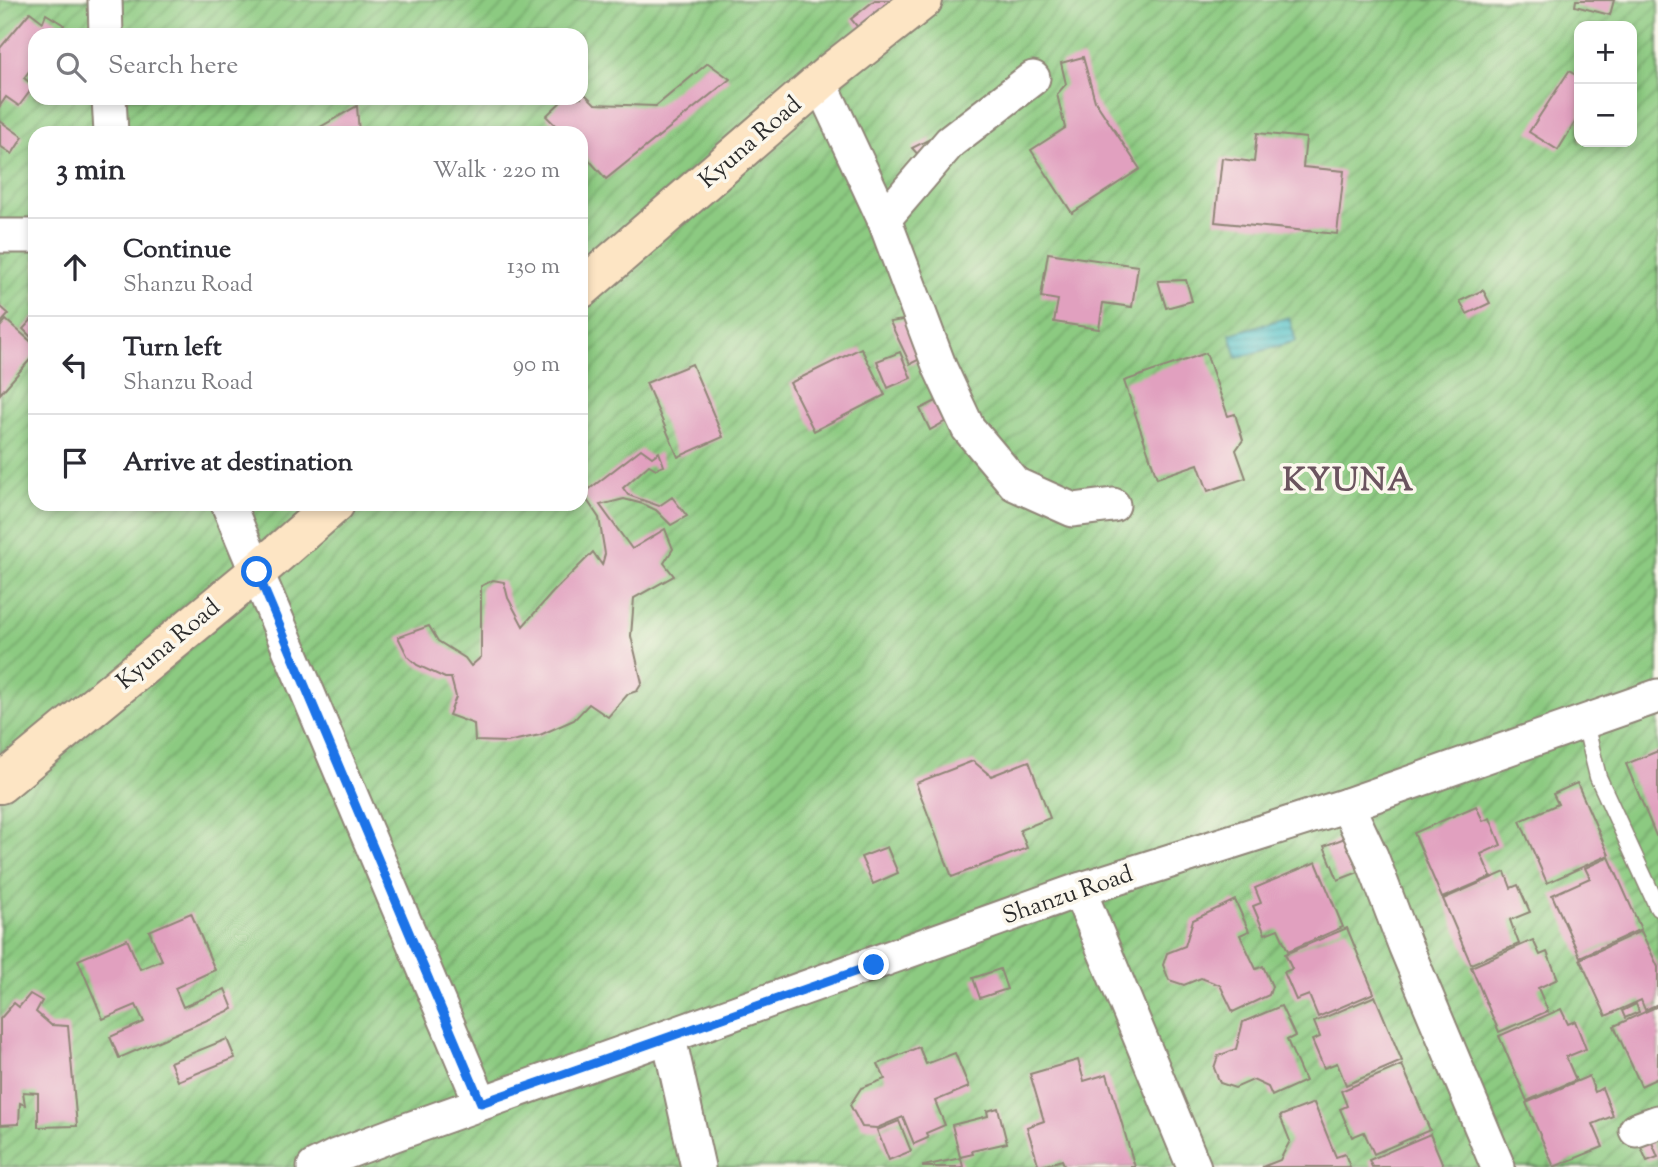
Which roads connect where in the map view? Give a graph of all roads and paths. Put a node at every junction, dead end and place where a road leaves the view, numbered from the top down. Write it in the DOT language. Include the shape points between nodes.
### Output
graph roads {
  1 [pos="105,0"];
  2 [pos="923,0"];
  3 [pos="106,28"];
  4 [pos="1033,78"];
  5 [pos="820,82"];
  6 [pos="109,105"];
  7 [pos="110,126"];
  8 [pos="884,219"];
  9 [pos="0,236"];
  10 [pos="28,236"];
  11 [pos="588,283"];
  12 [pos="1113,505"];
  13 [pos="231,511"];
  14 [pos="327,511"];
  15 [pos="257,572"];
  16 [pos="1658,696"];
  17 [pos="1585,723"];
  18 [pos="0,784"];
  19 [pos="1347,805"];
  20 [pos="1079,890"];
  21 [pos="1658,908"];
  22 [pos="668,1038"];
  23 [pos="481,1103"];
  24 [pos="314,1167"];
  25 [pos="698,1167"];
  26 [pos="1194,1167"];
  27 [pos="1498,1167"];
  1 -- 3 [label="street"];
  2 -- 5 [label="main road, Kyuna Road"];
  4 -- 8 [label="street" via="950,142"];
  5 -- 8 [label="street"];
  5 -- 11 [label="main road, Kyuna Road"];
  6 -- 7 [label="street"];
  8 -- 12 [label="street" via="940,368 968,428 1015,484 1073,510"];
  9 -- 10 [label="street"];
  13 -- 15 [label="street"];
  14 -- 15 [label="main road, Kyuna Road"];
  15 -- 18 [label="main road, Kyuna Road"];
  15 -- 23 [label="street"];
  16 -- 17 [label="street, Shanzu Road"];
  17 -- 19 [label="street, Shanzu Road"];
  17 -- 21 [label="lane" via="1598,777"];
  19 -- 20 [label="street, Shanzu Road"];
  19 -- 27 [label="street"];
  20 -- 22 [label="street, Shanzu Road"];
  20 -- 26 [label="street"];
  22 -- 23 [label="street, Shanzu Road"];
  22 -- 25 [label="street"];
  23 -- 24 [label="street, Shanzu Road"];
}
